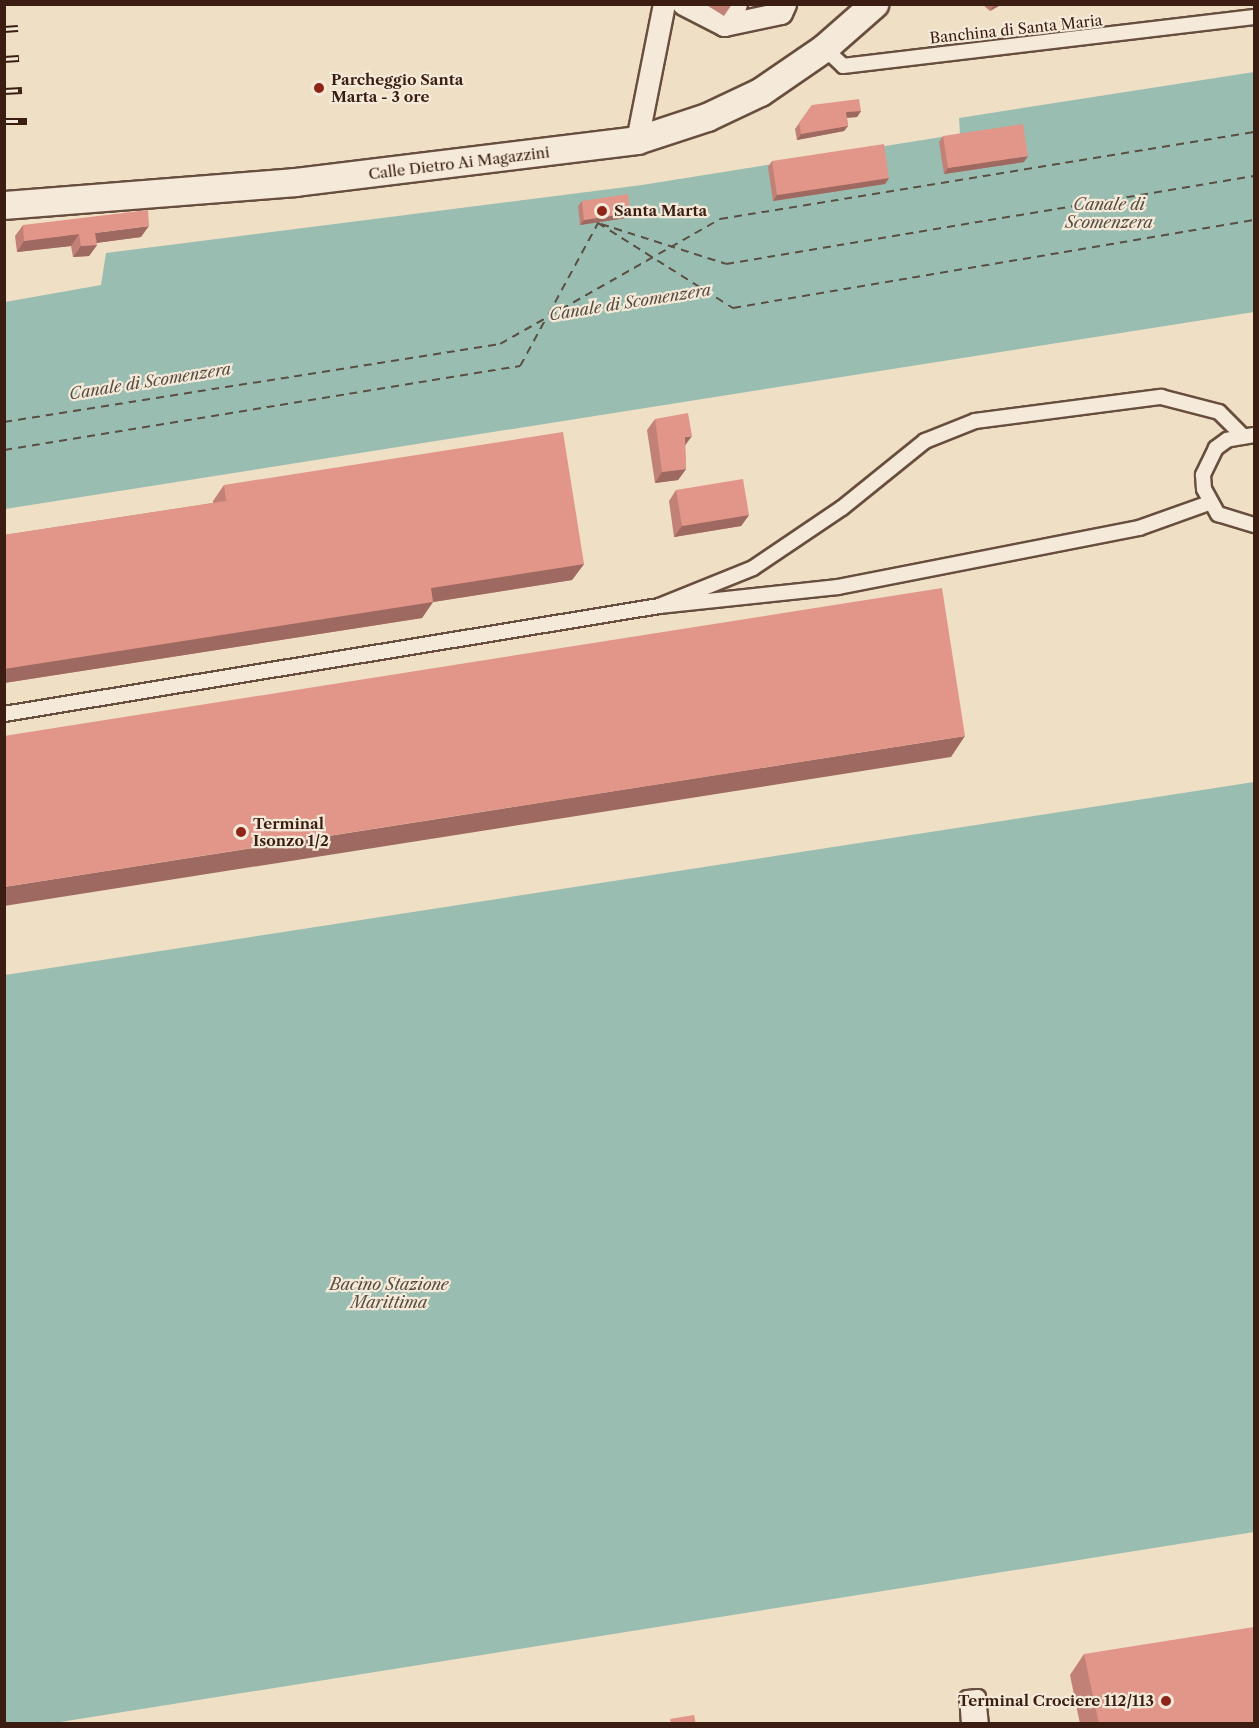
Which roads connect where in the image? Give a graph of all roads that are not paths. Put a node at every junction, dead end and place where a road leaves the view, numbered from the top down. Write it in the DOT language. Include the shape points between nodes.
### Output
graph roads {
  1 [pos="664,4"];
  2 [pos="683,4"];
  3 [pos="736,4"];
  4 [pos="874,4"];
  5 [pos="778,7"];
  6 [pos="1254,17"];
  7 [pos="724,26"];
  8 [pos="824,48"];
  9 [pos="637,140"];
  10 [pos="4,205"];
  11 [pos="1248,435"];
  12 [pos="1209,503"];
  13 [pos="1254,525"];
  14 [pos="659,606"];
  15 [pos="4,714"];
  16 [pos="969,1724"];
  17 [pos="981,1724"];
  1 -- 9 [label="street"];
  2 -- 7 [label="street"];
  3 -- 7 [label="street"];
  4 -- 8 [label="street, Calle Dietro Ai Magazzini"];
  5 -- 7 [label="street"];
  6 -- 8 [label="lane, Banchina di Santa Maria" via="843,66"];
  8 -- 9 [label="street, Calle Dietro Ai Magazzini" via="736,104"];
  9 -- 10 [label="street, Calle Dietro Ai Magazzini" via="295,182"];
  11 -- 12 [label="lane" via="1227,440 1208,460 1203,482"];
  11 -- 14 [label="lane" via="1219,412 1161,397 975,421 925,441 842,508 753,568"];
  12 -- 13 [label="lane" via="1230,521"];
  12 -- 14 [label="lane" via="1139,528 838,587"];
  14 -- 15 [label="lane"];
  16 -- 17 [label="lane" via="967,1698 978,1697"];
}
